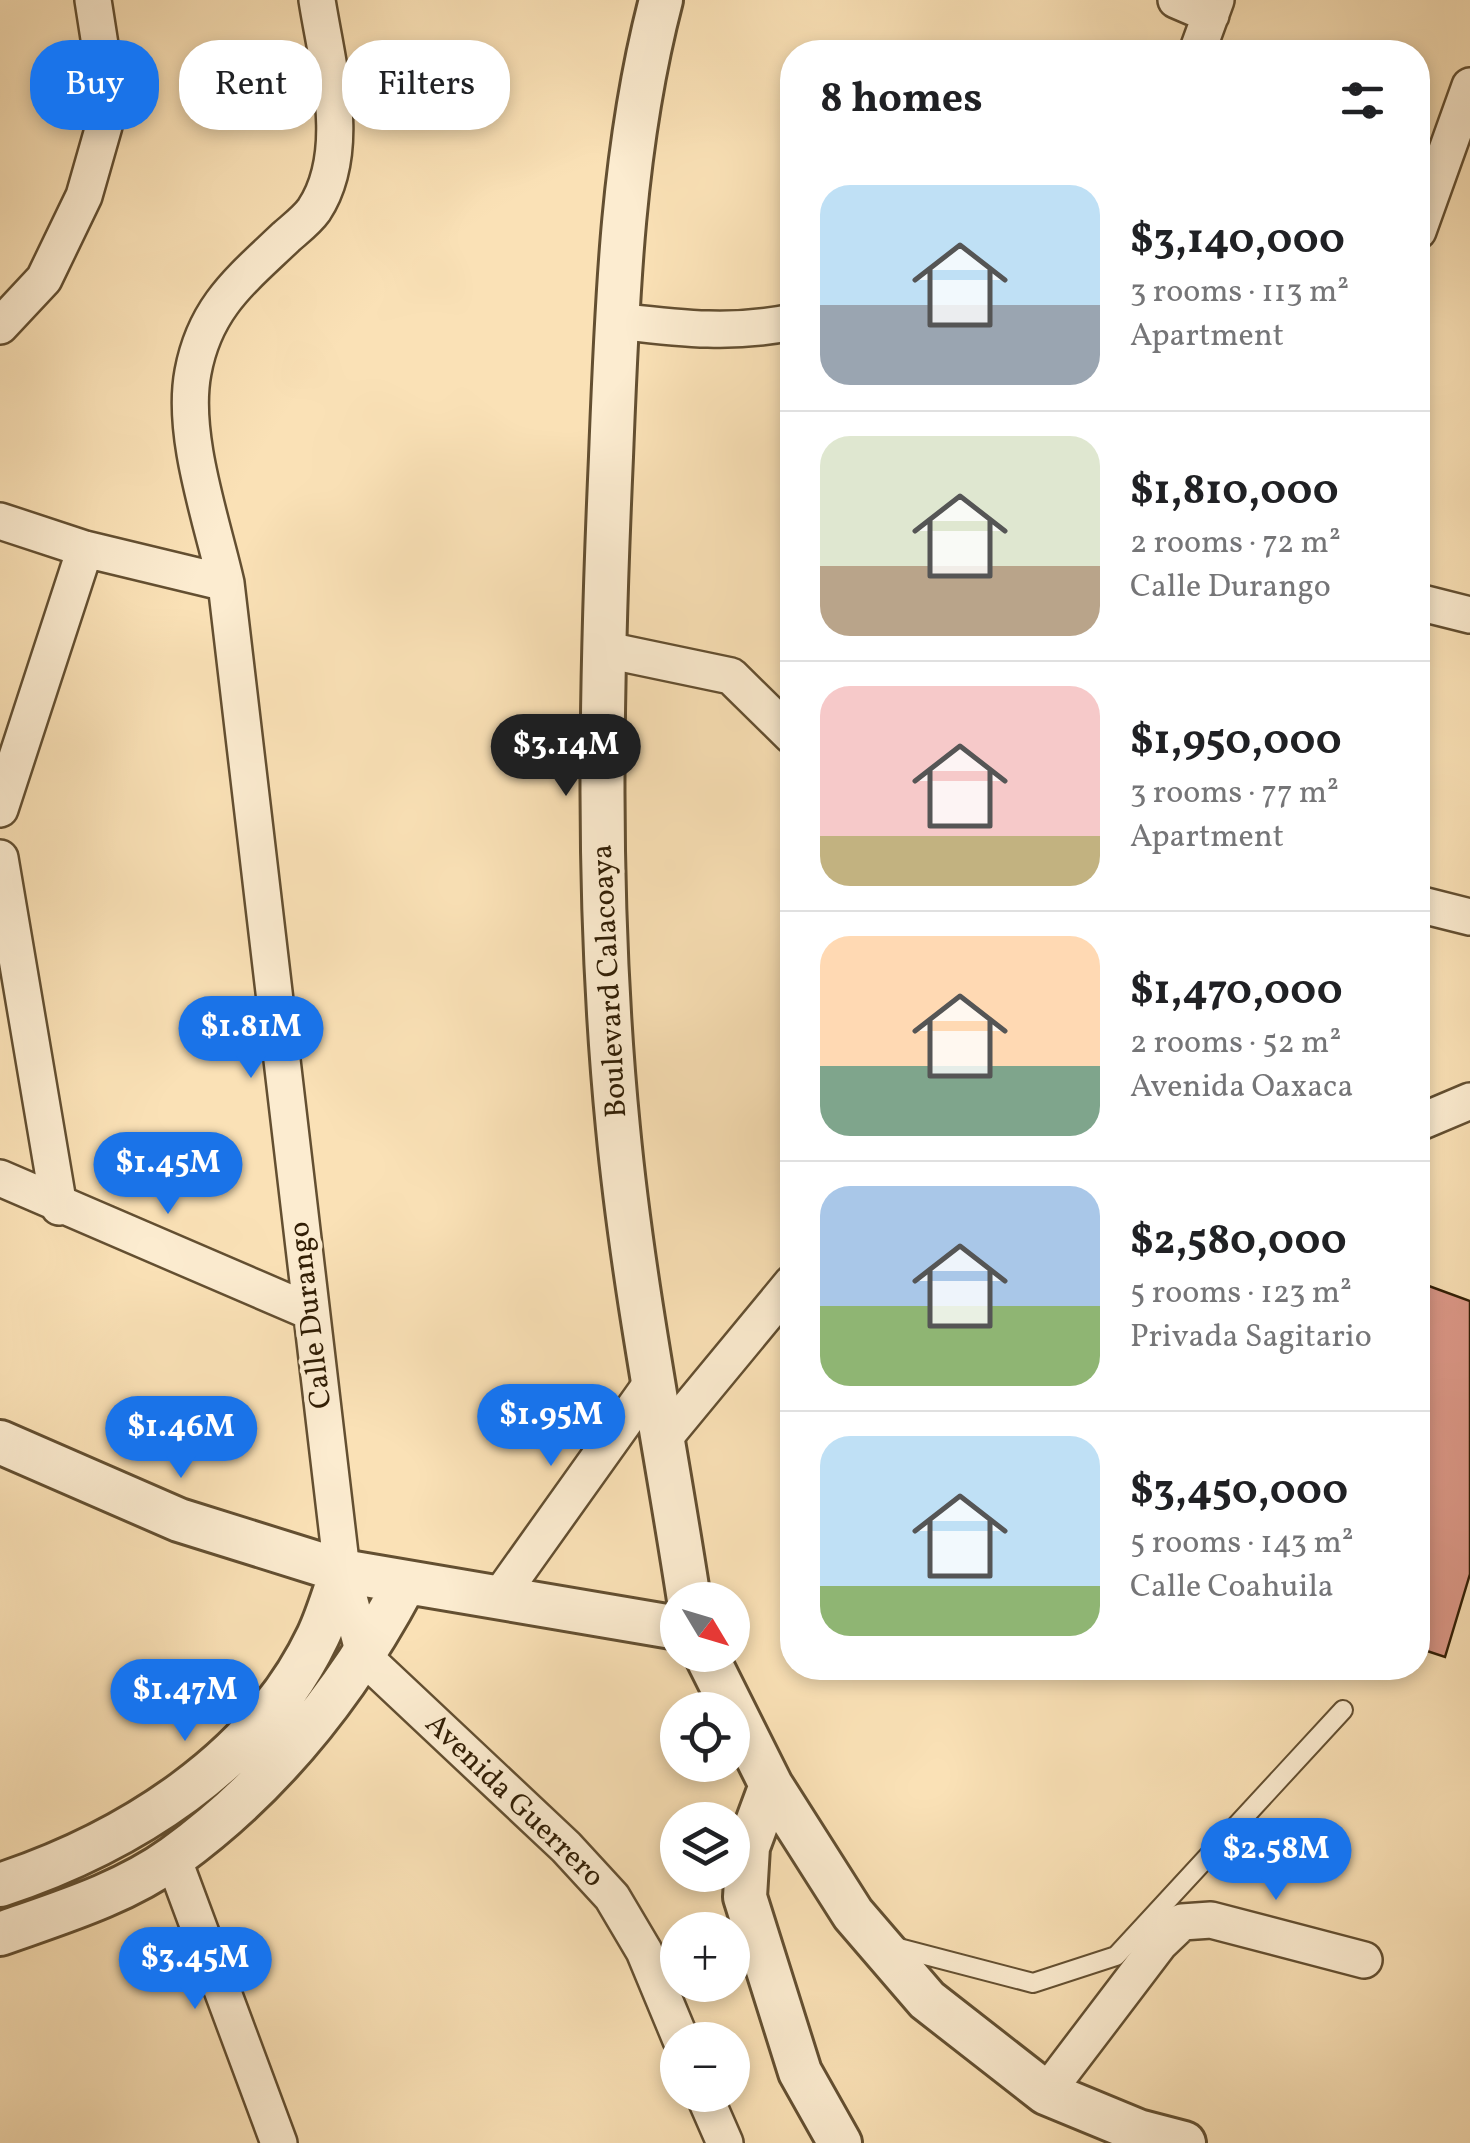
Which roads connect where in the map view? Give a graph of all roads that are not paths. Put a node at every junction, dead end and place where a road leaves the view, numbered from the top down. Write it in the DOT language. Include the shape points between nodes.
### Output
graph roads {
  1 [pos="93,0"];
  2 [pos="317,0"];
  3 [pos="660,0"];
  4 [pos="1176,0"];
  5 [pos="1214,7"];
  6 [pos="1201,40"];
  7 [pos="1470,86"];
  8 [pos="1430,198"];
  9 [pos="616,321"];
  10 [pos="780,325"];
  11 [pos="0,326"];
  12 [pos="0,520"];
  13 [pos="85,549"];
  14 [pos="226,583"];
  15 [pos="1430,605"];
  16 [pos="1470,615"];
  17 [pos="602,649"];
  18 [pos="780,724"];
  19 [pos="0,810"];
  20 [pos="0,858"];
  21 [pos="1430,907"];
  22 [pos="1470,916"];
  23 [pos="1470,1101"];
  24 [pos="1430,1118"];
  25 [pos="0,1178"];
  26 [pos="58,1206"];
  27 [pos="780,1298"];
  28 [pos="311,1312"];
  29 [pos="654,1380"];
  30 [pos="664,1438"];
  31 [pos="0,1442"];
  32 [pos="342,1571"];
  33 [pos="686,1582"];
  34 [pos="404,1585"];
  35 [pos="500,1596"];
  36 [pos="660,1625"];
  37 [pos="365,1658"];
  38 [pos="715,1672"];
  39 [pos="1343,1710"];
  40 [pos="772,1784"];
  41 [pos="172,1858"];
  42 [pos="0,1885"];
  43 [pos="0,1934"];
  44 [pos="876,1942"];
  45 [pos="1364,1960"];
  46 [pos="674,2022"];
  47 [pos="1046,2093"];
  48 [pos="711,2112"];
  49 [pos="279,2143"];
  50 [pos="724,2143"];
  51 [pos="840,2143"];
  52 [pos="1184,2143"];
  1 -- 11 [label="street" via="104,126 84,196 44,279"];
  2 -- 14 [label="street, Calle Durango" via="334,100 331,162 314,210 235,282 207,326 192,374 191,424"];
  3 -- 9 [label="street, Boulevard Calacoaya" via="632,133"];
  4 -- 5 [label="street"];
  5 -- 6 [label="street"];
  7 -- 8 [label="street"];
  9 -- 10 [label="street" via="703,332"];
  9 -- 17 [label="street, Boulevard Calacoaya"];
  12 -- 13 [label="street"];
  13 -- 14 [label="street"];
  13 -- 19 [label="street"];
  14 -- 28 [label="street, Calle Durango"];
  15 -- 16 [label="street"];
  17 -- 18 [label="street" via="731,676"];
  17 -- 29 [label="street, Boulevard Calacoaya" via="602,898 618,1130"];
  20 -- 26 [label="street"];
  21 -- 22 [label="street"];
  23 -- 24 [label="street"];
  25 -- 26 [label="street"];
  26 -- 28 [label="street"];
  27 -- 30 [label="street"];
  28 -- 32 [label="street, Calle Durango"];
  29 -- 30 [label="street, Boulevard Calacoaya"];
  29 -- 35 [label="street"];
  30 -- 33 [label="street, Boulevard Calacoaya"];
  31 -- 32 [label="street" via="179,1520"];
  32 -- 34 [label="street"];
  32 -- 37 [label="street"];
  32 -- 42 [label="street" via="318,1637 275,1704 213,1769 152,1816 60,1865"];
  34 -- 35 [label="street"];
  34 -- 37 [label="street"];
  35 -- 36 [label="street"];
  37 -- 41 [label="street" via="246,1796"];
  37 -- 46 [label="street, Avenida Guerrero" via="612,1897"];
  38 -- 40 [label="street"];
  39 -- 44 [label="lane" via="1116,1956 1033,1983"];
  40 -- 44 [label="street"];
  40 -- 51 [label="street" via="748,1846 745,1897 800,2072"];
  41 -- 43 [label="street" via="86,1904"];
  41 -- 49 [label="street"];
  44 -- 47 [label="street" via="928,2000"];
  45 -- 47 [label="street" via="1211,1920 1182,1922"];
  47 -- 52 [label="street"];
  48 -- 50 [label="street"];
}
